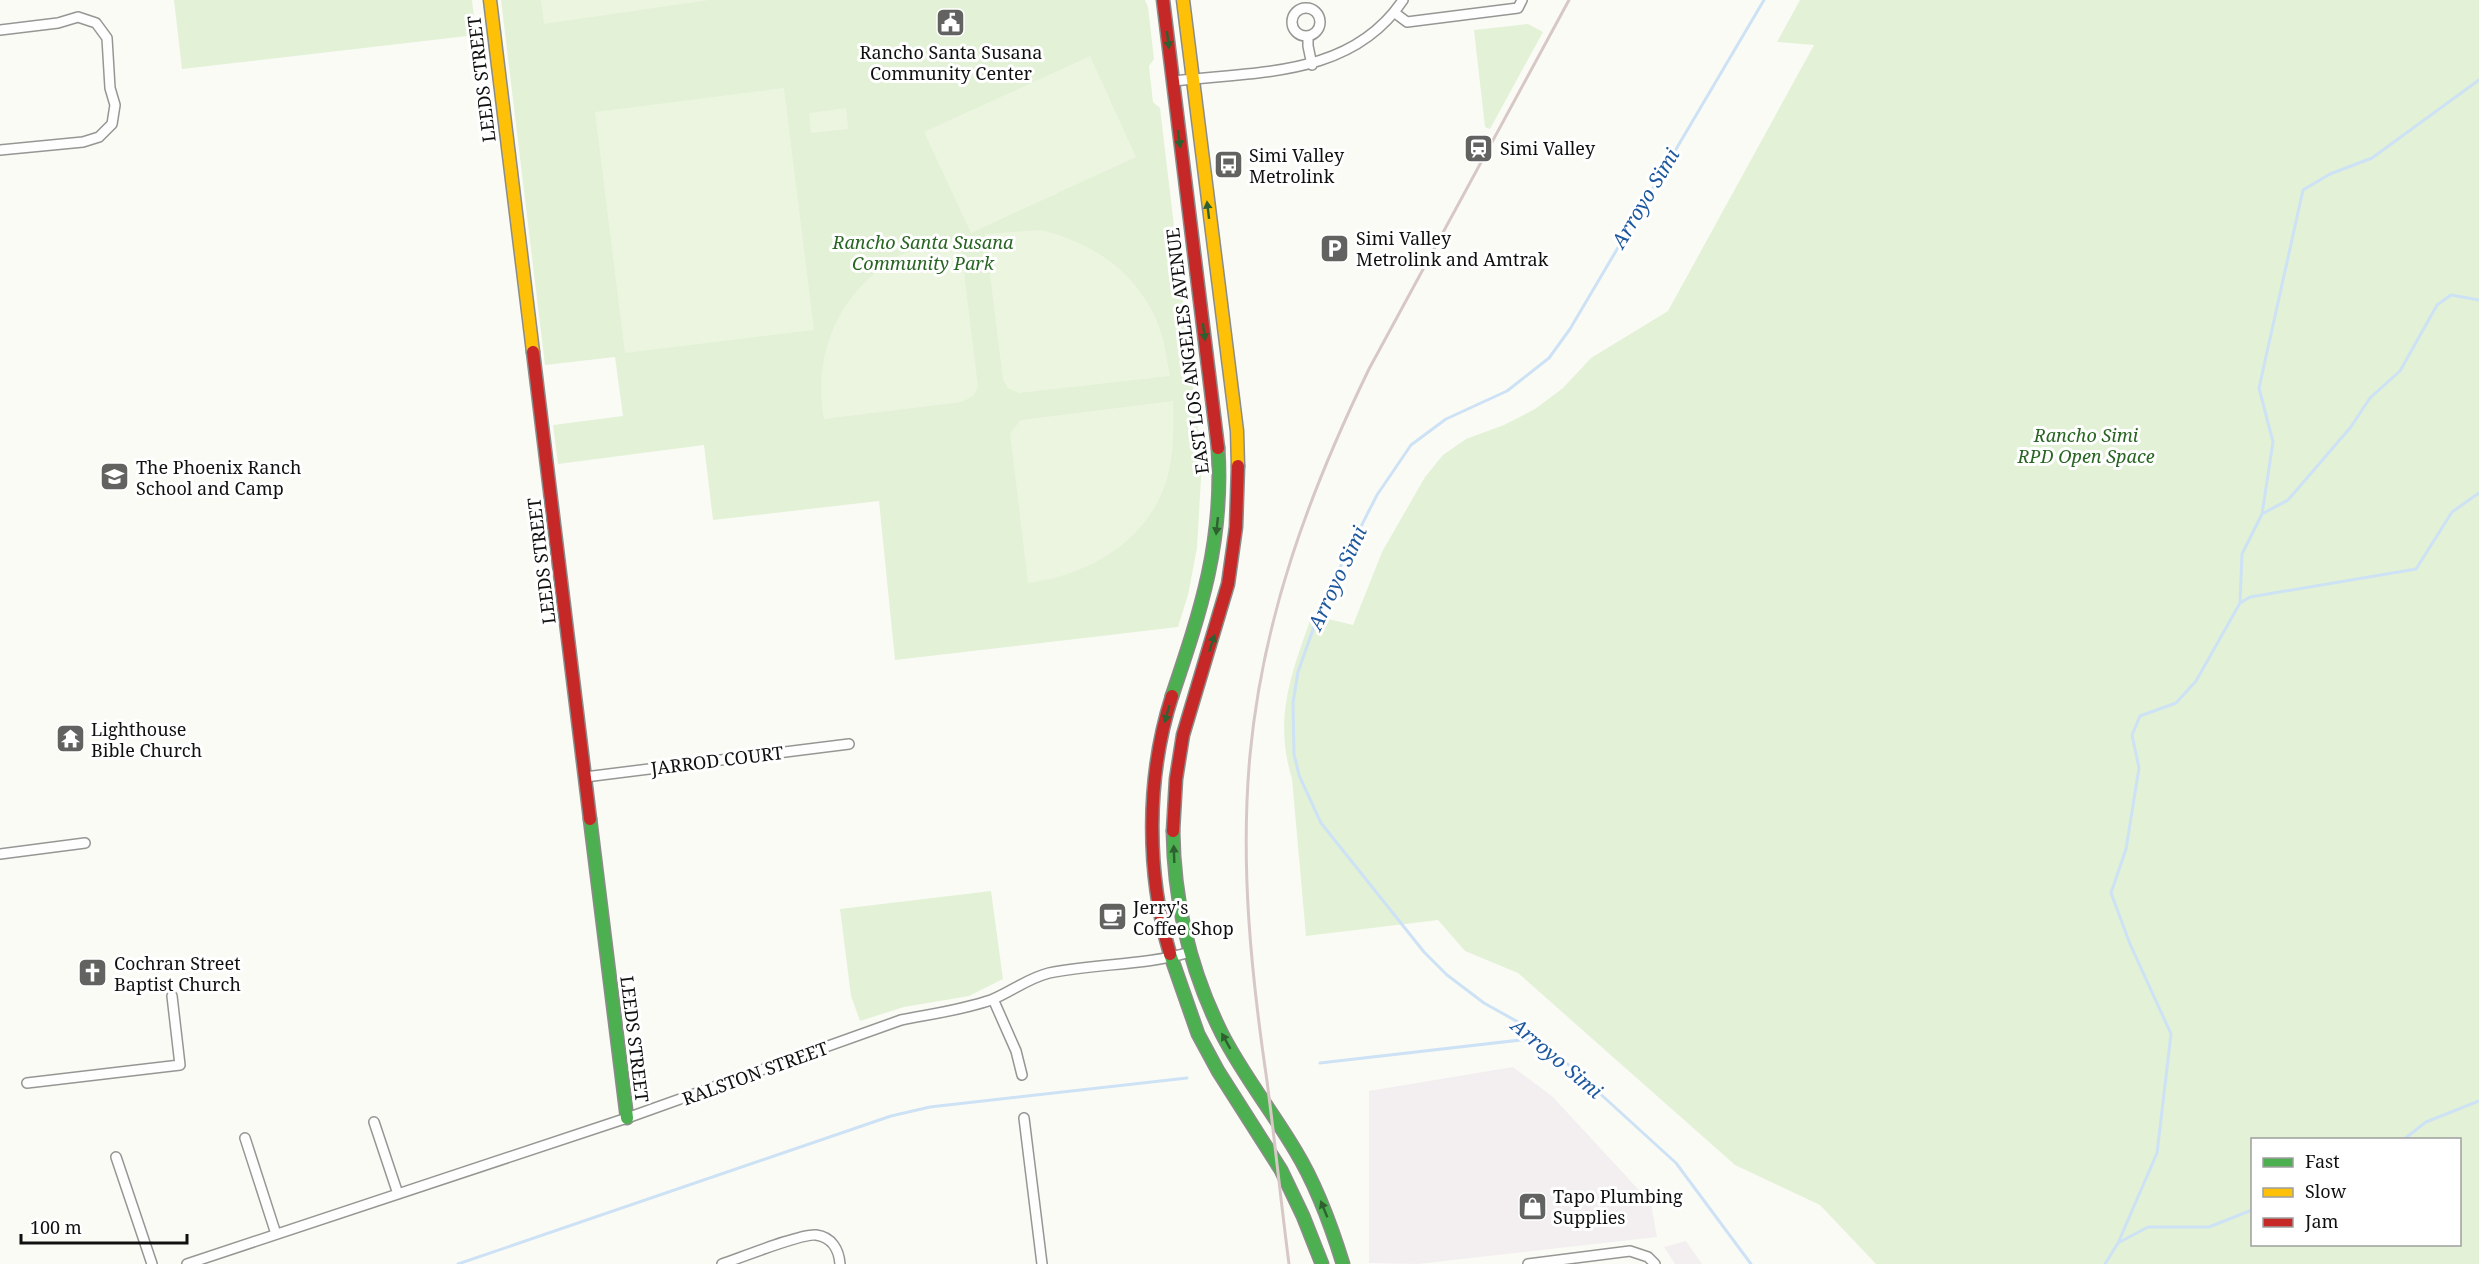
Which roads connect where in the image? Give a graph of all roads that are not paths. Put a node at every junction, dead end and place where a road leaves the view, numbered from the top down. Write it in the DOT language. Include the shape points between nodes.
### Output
graph roads {
  1 [pos="490,0"];
  2 [pos="1163,0"];
  3 [pos="1183,0"];
  4 [pos="1403,0"];
  5 [pos="1522,0"];
  6 [pos="1308,4"];
  7 [pos="1395,13"];
  8 [pos="0,30"];
  9 [pos="1308,36"];
  10 [pos="1312,65"];
  11 [pos="1192,78"];
  12 [pos="1173,81"];
  13 [pos="0,150"];
  14 [pos="849,744"];
  15 [pos="585,777"];
  16 [pos="86,843"];
  17 [pos="0,854"];
  18 [pos="1190,952"];
  19 [pos="1169,958"];
  20 [pos="172,996"];
  21 [pos="993,999"];
  22 [pos="1022,1076"];
  23 [pos="27,1083"];
  24 [pos="627,1118"];
  25 [pos="1024,1118"];
  26 [pos="374,1122"];
  27 [pos="245,1138"];
  28 [pos="116,1157"];
  29 [pos="398,1194"];
  30 [pos="276,1234"];
  31 [pos="152,1264"];
  32 [pos="187,1264"];
  33 [pos="722,1264"];
  34 [pos="840,1264"];
  35 [pos="1042,1264"];
  36 [pos="1322,1264"];
  37 [pos="1343,1264"];
  38 [pos="1528,1264"];
  39 [pos="1655,1264"];
  1 -- 15 [label="main road, LEEDS STREET"];
  2 -- 12 [label="main road, EAST LOS ANGELES AVENUE, one-way"];
  3 -- 11 [label="main road, EAST LOS ANGELES AVENUE"];
  4 -- 7 [label="street"];
  5 -- 7 [label="street" via="1518,8 1407,22"];
  6 -- 9 [label="street" via="1320,21 1316,32"];
  6 -- 9 [label="street" via="1292,19 1296,32"];
  7 -- 10 [label="street" via="1360,43"];
  8 -- 13 [label="street" via="78,17 96,23 108,46 106,60 115,105 112,124 99,137"];
  9 -- 10 [label="street"];
  10 -- 11 [label="street"];
  11 -- 12 [label="street"];
  18 -- 11 [label="main road, EAST LOS ANGELES AVENUE, one-way" via="1174,862 1175,789 1188,716 1228,586 1240,479"];
  12 -- 19 [label="main road, EAST LOS ANGELES AVENUE, one-way" via="1220,487 1209,580 1168,711 1158,762 1154,864"];
  14 -- 15 [label="street, JARROD COURT"];
  15 -- 24 [label="main road, LEEDS STREET"];
  16 -- 17 [label="street"];
  18 -- 19 [label="street, RALSTON STREET"];
  37 -- 18 [label="main road, EAST LOS ANGELES AVENUE, one-way" via="1306,1169 1224,1037"];
  19 -- 21 [label="street, RALSTON STREET" via="1051,973"];
  19 -- 36 [label="main road, EAST LOS ANGELES AVENUE" via="1193,1023 1212,1061 1286,1178"];
  20 -- 23 [label="street" via="180,1065"];
  21 -- 22 [label="street" via="1016,1051"];
  21 -- 24 [label="street, RALSTON STREET" via="901,1020"];
  24 -- 29 [label="street, RALSTON STREET"];
  25 -- 35 [label="street"];
  26 -- 29 [label="street"];
  27 -- 30 [label="street"];
  28 -- 31 [label="street"];
  29 -- 30 [label="street, RALSTON STREET"];
  30 -- 32 [label="street, RALSTON STREET"];
  33 -- 34 [label="street" via="809,1234 825,1237 835,1246"];
  38 -- 39 [label="street" via="1630,1251"];
}
